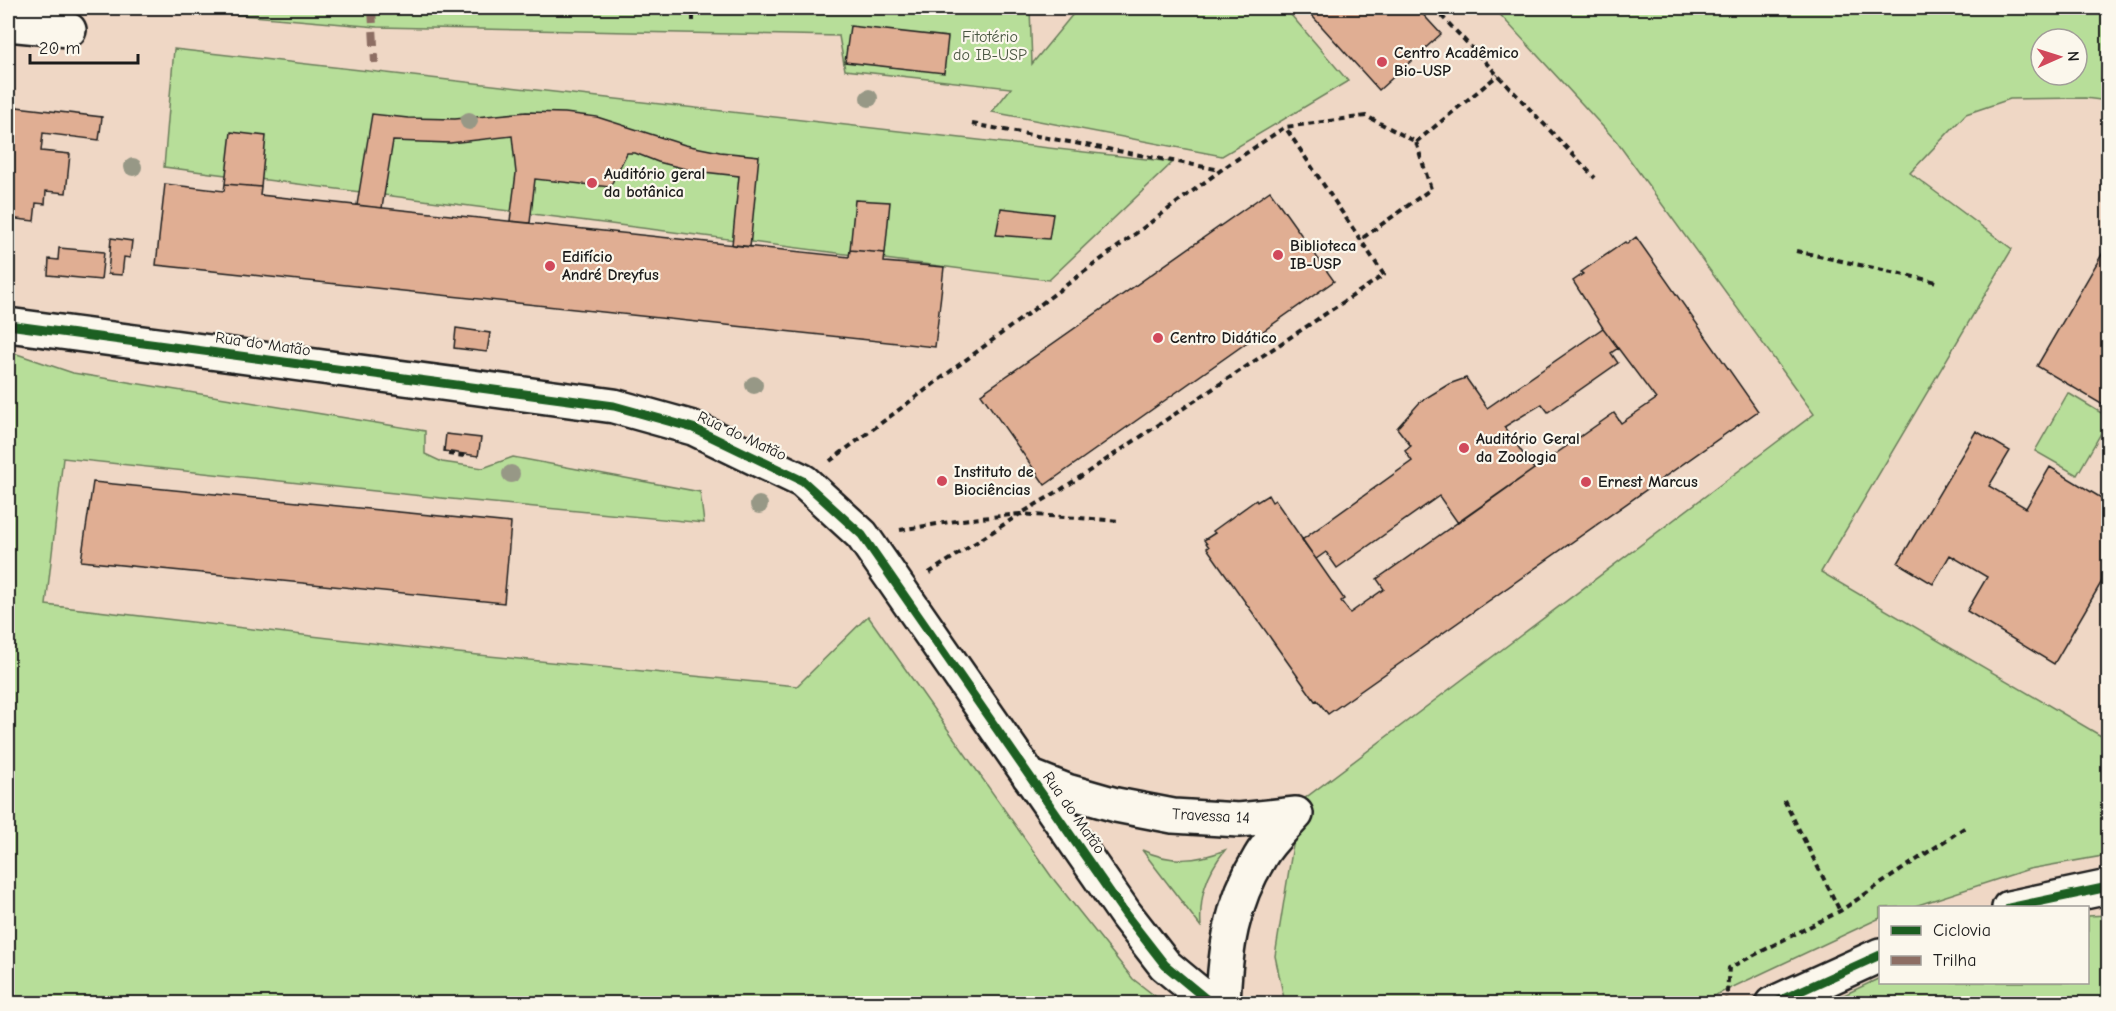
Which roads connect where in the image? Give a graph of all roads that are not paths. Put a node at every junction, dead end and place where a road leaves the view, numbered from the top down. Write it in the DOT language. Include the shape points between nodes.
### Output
graph roads {
  1 [pos="8,24"];
  2 [pos="69,30"];
  3 [pos="8,325"];
  4 [pos="1029,776"];
  5 [pos="2109,887"];
  6 [pos="2019,906"];
  7 [pos="1879,956"];
  8 [pos="1212,1004"];
  9 [pos="1223,1004"];
  10 [pos="1772,1004"];
  1 -- 2 [label="street"];
  3 -- 4 [label="street, Rua do Matão" via="614,406 693,428 803,481 862,535"];
  4 -- 8 [label="street, Rua do Matão" via="1165,965"];
  4 -- 9 [label="street, Travessa 14" via="1116,805 1173,816 1239,820 1296,814 1260,855 1242,892 1226,948"];
  5 -- 6 [label="street"];
  7 -- 10 [label="street"];
}
